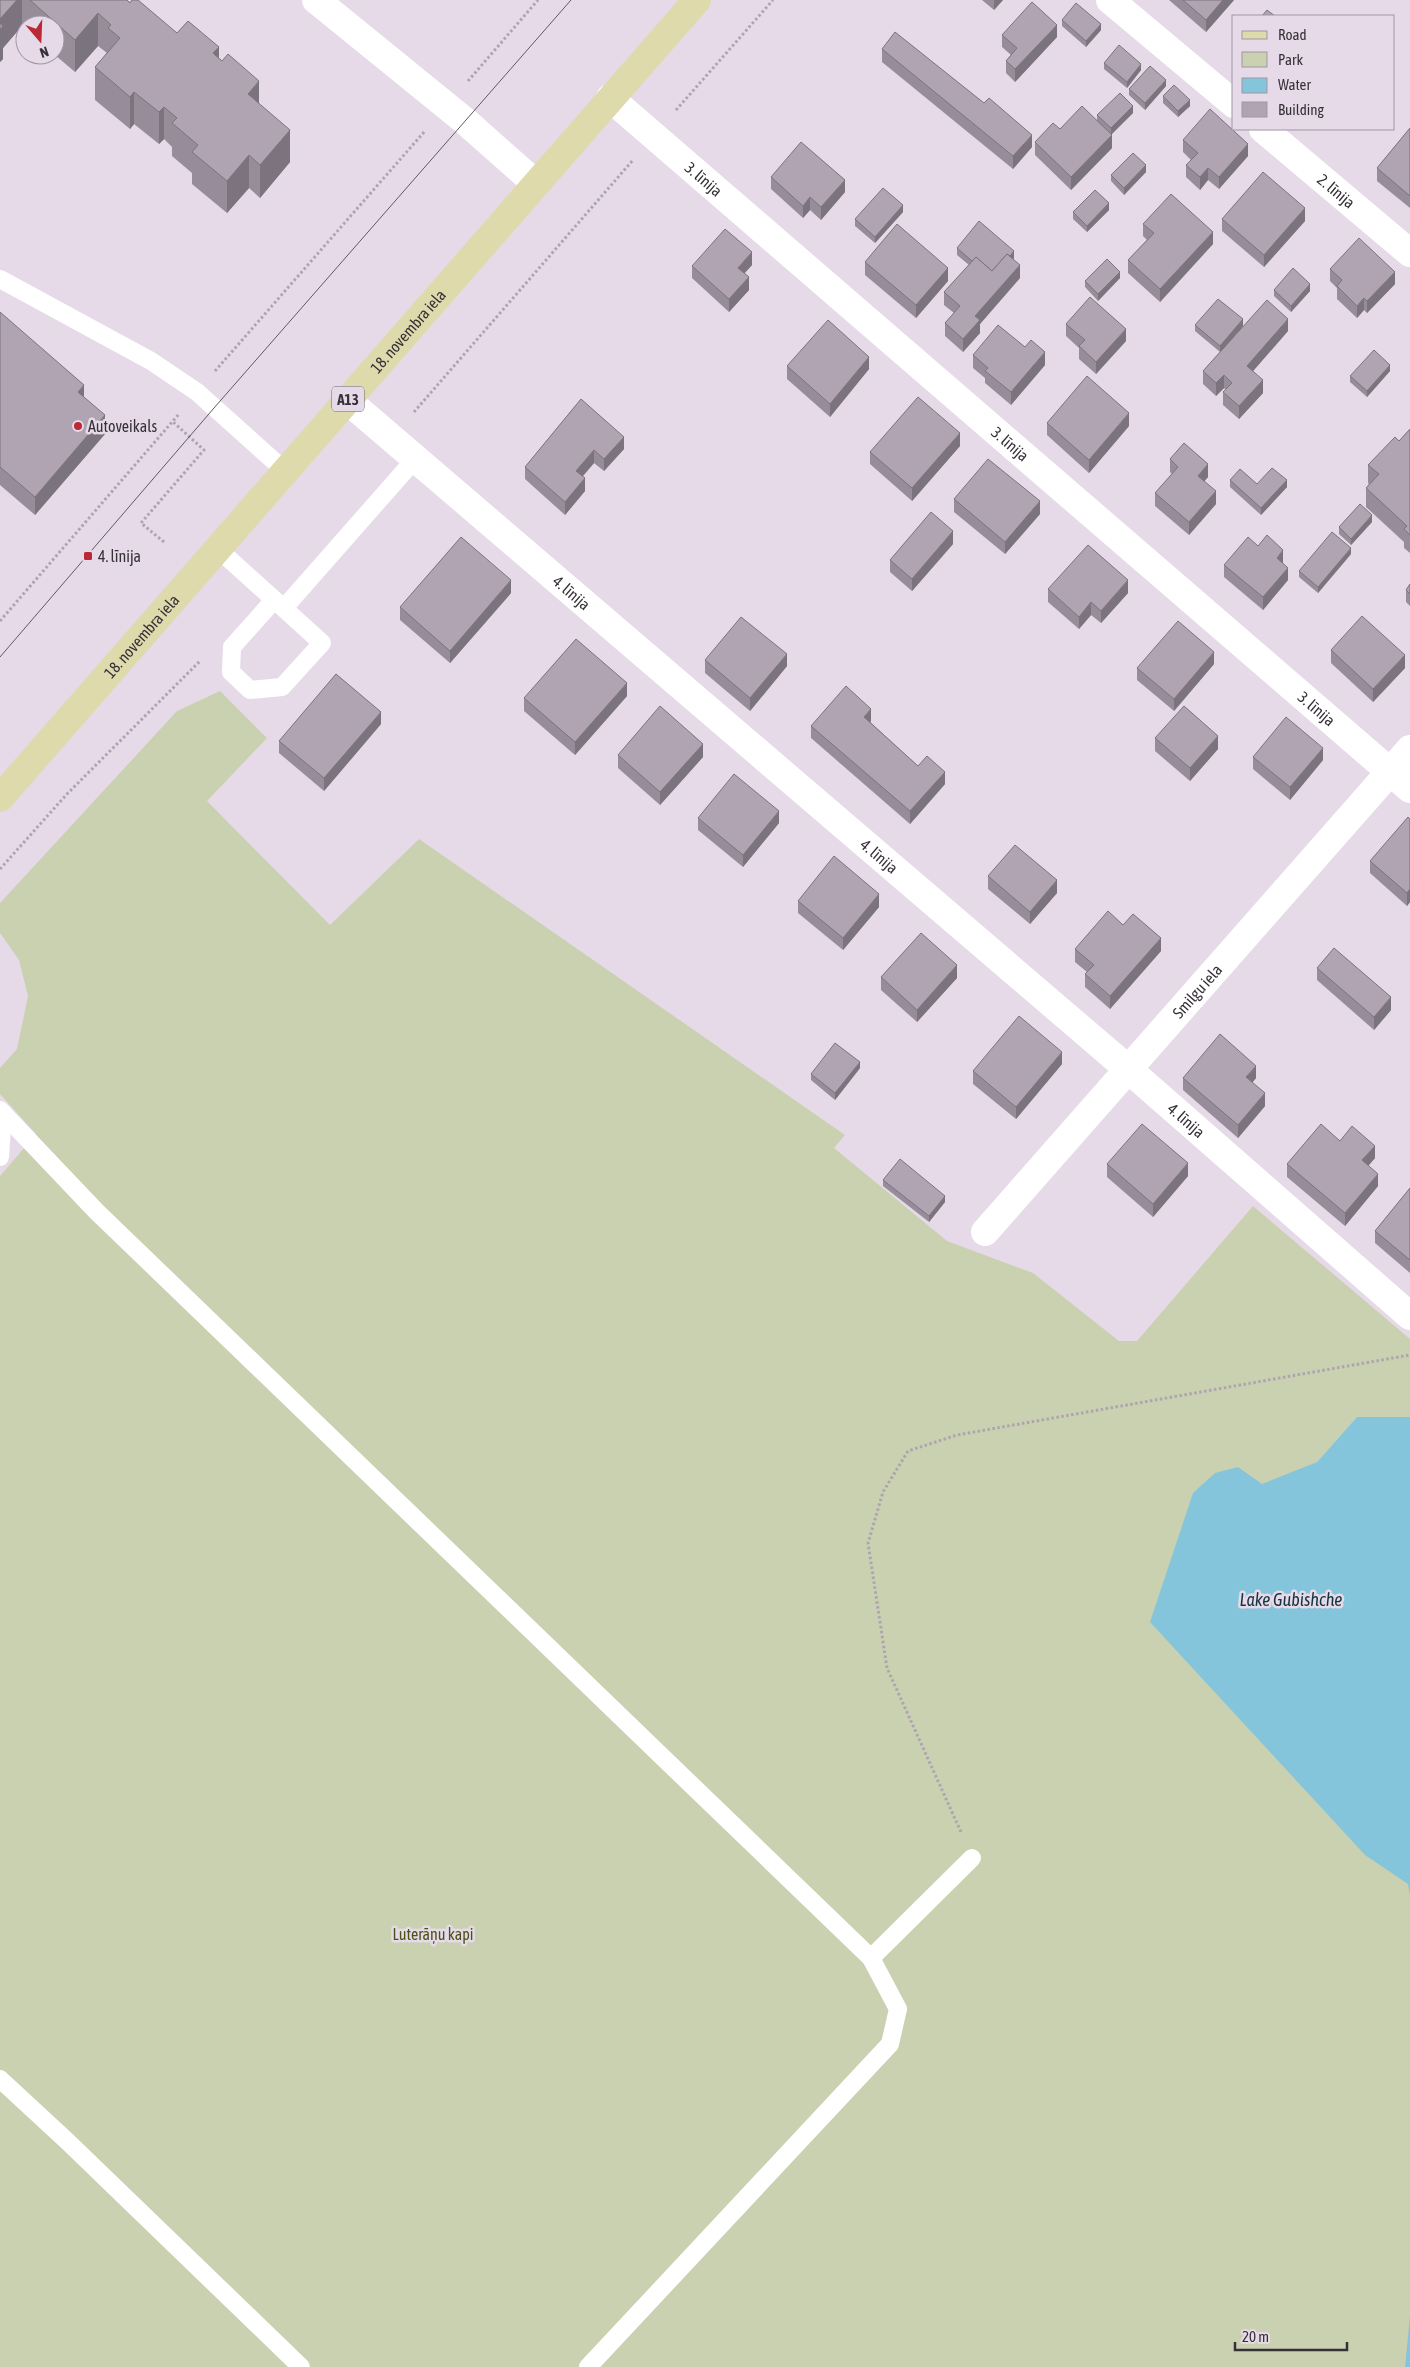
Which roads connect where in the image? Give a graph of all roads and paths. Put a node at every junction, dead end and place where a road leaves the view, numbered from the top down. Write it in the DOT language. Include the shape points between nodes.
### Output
graph roads {
  1 [pos="316,0"];
  2 [pos="538,0"];
  3 [pos="697,0"];
  4 [pos="1110,0"];
  5 [pos="610,98"];
  6 [pos="1232,102"];
  7 [pos="447,106"];
  8 [pos="1263,130"];
  9 [pos="535,183"];
  10 [pos="1410,253"];
  11 [pos="0,279"];
  12 [pos="197,392"];
  13 [pos="347,400"];
  14 [pos="172,421"];
  15 [pos="416,458"];
  16 [pos="284,470"];
  17 [pos="164,542"];
  18 [pos="217,548"];
  19 [pos="279,604"];
  20 [pos="0,621"];
  21 [pos="1410,749"];
  22 [pos="1400,780"];
  23 [pos="0,798"];
  24 [pos="1128,1069"];
  25 [pos="1,1111"];
  26 [pos="0,1157"];
  27 [pos="985,1232"];
  28 [pos="1410,1316"];
  29 [pos="1410,1355"];
  30 [pos="972,1858"];
  31 [pos="870,1958"];
  32 [pos="0,2079"];
  33 [pos="301,2367"];
  34 [pos="588,2367"];
  1 -- 7 [label="street"];
  2 -- 7 [label="path"];
  3 -- 5 [label="main road, 18. novembra iela / A13"];
  4 -- 6 [label="street"];
  5 -- 9 [label="main road, 18. novembra iela / A13"];
  5 -- 22 [label="street, 3. līnija"];
  7 -- 9 [label="street"];
  7 -- 12 [label="path"];
  8 -- 10 [label="street, 2. līnija"];
  9 -- 13 [label="main road, 18. novembra iela / A13"];
  11 -- 12 [label="lane" via="151,361"];
  12 -- 14 [label="path"];
  12 -- 16 [label="lane"];
  13 -- 15 [label="street, 4. līnija"];
  13 -- 16 [label="main road, 18. novembra iela / A13"];
  14 -- 17 [label="path" via="204,450 141,522"];
  14 -- 20 [label="path"];
  15 -- 19 [label="lane"];
  15 -- 24 [label="street, 4. līnija"];
  16 -- 18 [label="main road, 18. novembra iela / A13"];
  18 -- 19 [label="lane"];
  18 -- 23 [label="main road, 18. novembra iela / A13"];
  19 -- 19 [label="lane" via="322,643 282,686 250,690 231,672 232,647"];
  21 -- 22 [label="street, Smilgu iela"];
  22 -- 24 [label="street, Smilgu iela"];
  24 -- 27 [label="street, Smilgu iela"];
  24 -- 28 [label="street, 4. līnija"];
  25 -- 26 [label="lane"];
  25 -- 31 [label="lane" via="96,1211"];
  29 -- 30 [label="path" via="957,1435 908,1451 883,1492 868,1543 888,1668"];
  30 -- 31 [label="lane"];
  31 -- 34 [label="lane" via="898,2009 890,2044"];
  32 -- 33 [label="lane"];
}
